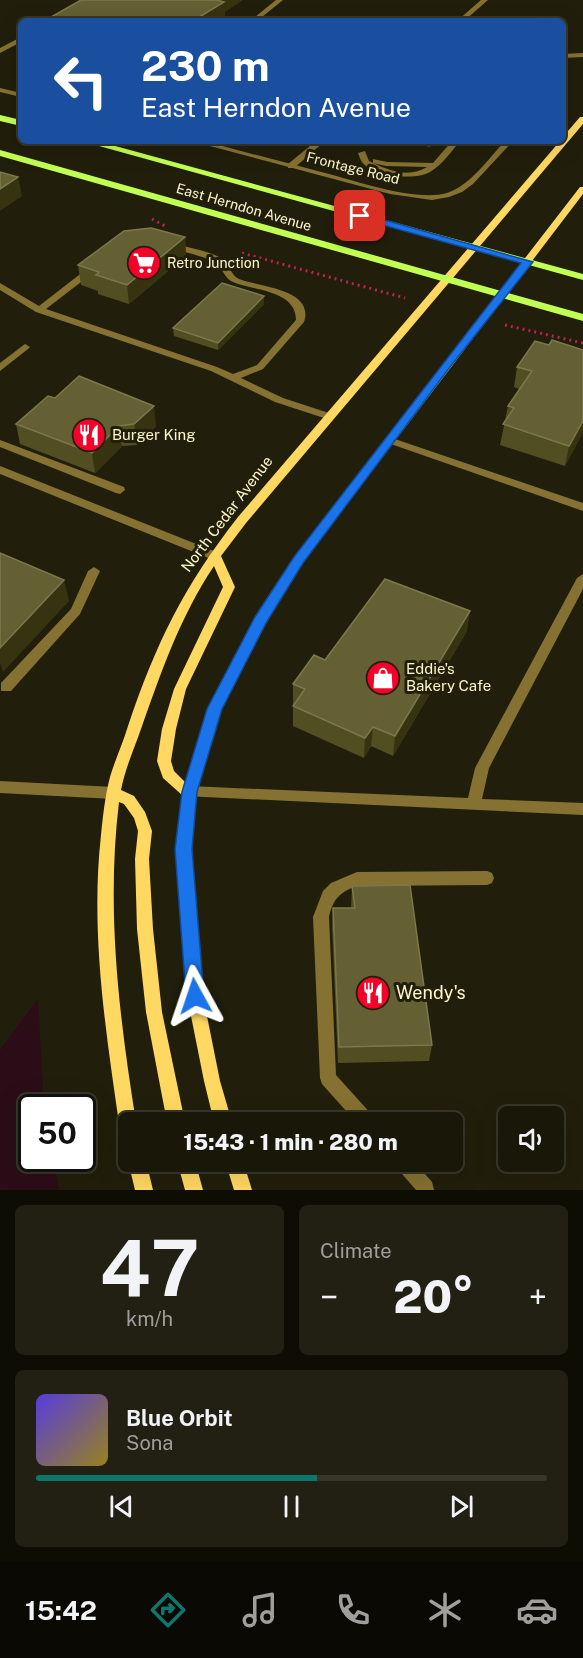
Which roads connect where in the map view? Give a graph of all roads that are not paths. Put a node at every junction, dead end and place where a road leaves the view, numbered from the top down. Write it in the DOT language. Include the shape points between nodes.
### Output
graph roads {
  1 [pos="280,0"];
  2 [pos="485,0"];
  3 [pos="257,18"];
  4 [pos="464,18"];
  5 [pos="18,41"];
  6 [pos="0,51"];
  7 [pos="583,55"];
  8 [pos="566,56"];
  9 [pos="0,90"];
  10 [pos="18,95"];
  11 [pos="0,118"];
  12 [pos="583,119"];
  13 [pos="18,122"];
  14 [pos="566,139"];
  15 [pos="97,144"];
  16 [pos="207,144"];
  17 [pos="317,144"];
  18 [pos="453,144"];
  19 [pos="506,144"];
  20 [pos="562,144"];
  21 [pos="0,153"];
  22 [pos="362,153"];
  23 [pos="291,166"];
  24 [pos="583,189"];
  25 [pos="159,243"];
  26 [pos="475,247"];
  27 [pos="528,262"];
  28 [pos="97,265"];
  29 [pos="583,277"];
  30 [pos="447,280"];
  31 [pos="0,286"];
  32 [pos="502,295"];
  33 [pos="39,310"];
  34 [pos="583,318"];
  35 [pos="25,347"];
  36 [pos="0,368"];
  37 [pos="232,378"];
  38 [pos="328,416"];
  39 [pos="389,440"];
  40 [pos="0,443"];
  41 [pos="5,472"];
  42 [pos="0,482"];
  43 [pos="120,490"];
  44 [pos="583,507"];
  45 [pos="215,556"];
  46 [pos="94,571"];
  47 [pos="583,578"];
  48 [pos="6,687"];
  49 [pos="0,788"];
  50 [pos="189,792"];
  51 [pos="113,793"];
  52 [pos="474,804"];
  53 [pos="583,809"];
  54 [pos="487,878"];
  55 [pos="126,1112"];
  56 [pos="174,1112"];
  57 [pos="220,1112"];
  58 [pos="358,1112"];
  59 [pos="140,1172"];
  60 [pos="189,1172"];
  61 [pos="237,1172"];
  62 [pos="412,1172"];
  63 [pos="426,1188"];
  64 [pos="144,1190"];
  65 [pos="194,1190"];
  66 [pos="243,1190"];
  1 -- 3 [label="street"];
  2 -- 4 [label="street"];
  5 -- 6 [label="street"];
  7 -- 8 [label="street"];
  9 -- 10 [label="street"];
  11 -- 13 [label="main road"];
  12 -- 14 [label="main road, North Cedar Avenue"];
  15 -- 26 [label="main road, East Herndon Avenue"];
  16 -- 23 [label="street, Frontage Road"];
  17 -- 23 [label="street"];
  18 -- 22 [label="street" via="426,172 418,174 378,169 366,162"];
  19 -- 23 [label="street, Frontage Road" via="465,188 454,195 436,198 413,197"];
  20 -- 26 [label="main road, North Cedar Avenue"];
  21 -- 30 [label="main road, East Herndon Avenue"];
  24 -- 27 [label="main road"];
  25 -- 37 [label="street" via="218,260 226,275 234,280 297,302 301,320 296,328 260,367"];
  26 -- 27 [label="main road, East Herndon Avenue"];
  26 -- 30 [label="main road, North Cedar Avenue"];
  27 -- 29 [label="main road, East Herndon Avenue"];
  27 -- 32 [label="main road"];
  28 -- 33 [label="street"];
  30 -- 32 [label="main road, East Herndon Avenue"];
  30 -- 38 [label="main road, North Cedar Avenue"];
  31 -- 33 [label="street"];
  32 -- 34 [label="main road, East Herndon Avenue"];
  32 -- 39 [label="main road"];
  33 -- 37 [label="street"];
  35 -- 36 [label="street"];
  37 -- 38 [label="street" via="279,400"];
  38 -- 45 [label="main road, North Cedar Avenue"];
  39 -- 44 [label="street"];
  39 -- 50 [label="main road" via="268,606 214,709"];
  40 -- 43 [label="street"];
  41 -- 42 [label="street"];
  41 -- 45 [label="street"];
  45 -- 50 [label="main road" via="229,588 180,690 164,761 172,778"];
  45 -- 51 [label="main road, North Cedar Avenue" via="171,631"];
  46 -- 48 [label="street" via="76,611"];
  47 -- 52 [label="street" via="482,768"];
  49 -- 51 [label="street"];
  50 -- 52 [label="street"];
  50 -- 57 [label="main road" via="183,849 195,996"];
  51 -- 55 [label="main road, North Cedar Avenue" via="106,934 111,1013"];
  51 -- 56 [label="main road" via="129,800 145,831 145,929 154,1012"];
  52 -- 53 [label="street"];
  54 -- 58 [label="street" via="357,879 338,886 325,897 321,917 328,1078"];
  59 -- 64 [label="main road"];
  60 -- 65 [label="main road"];
  61 -- 66 [label="main road"];
  62 -- 63 [label="street"];
}
